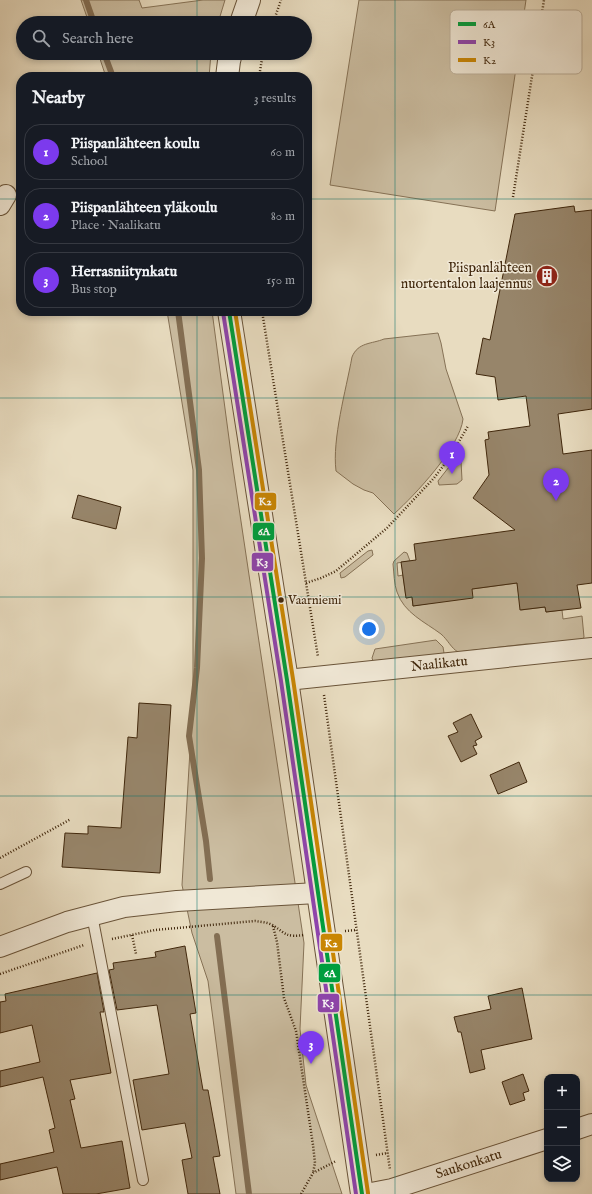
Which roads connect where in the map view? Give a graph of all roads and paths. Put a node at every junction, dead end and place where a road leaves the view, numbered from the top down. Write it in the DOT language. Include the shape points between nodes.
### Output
graph roads {
  1 [pos="249,0"];
  2 [pos="281,0"];
  3 [pos="544,0"];
  4 [pos="542,10"];
  5 [pos="243,16"];
  6 [pos="275,16"];
  7 [pos="230,60"];
  8 [pos="262,60"];
  9 [pos="228,72"];
  10 [pos="260,72"];
  11 [pos="533,74"];
  12 [pos="514,198"];
  13 [pos="230,316"];
  14 [pos="263,316"];
  15 [pos="468,426"];
  16 [pos="306,583"];
  17 [pos="592,648"];
  18 [pos="321,676"];
  19 [pos="287,680"];
  20 [pos="71,819"];
  21 [pos="0,858"];
  22 [pos="26,872"];
  23 [pos="0,884"];
  24 [pos="317,893"];
  25 [pos="92,915"];
  26 [pos="273,925"];
  27 [pos="356,930"];
  28 [pos="324,934"];
  29 [pos="132,935"];
  30 [pos="98,943"];
  31 [pos="0,947"];
  32 [pos="136,954"];
  33 [pos="0,974"];
  34 [pos="592,1124"];
  35 [pos="580,1128"];
  36 [pos="544,1140"];
  37 [pos="313,1173"];
  38 [pos="143,1180"];
  39 [pos="392,1189"];
  40 [pos="362,1194"];
  41 [pos="366,1194"];
  1 -- 5 [label="street"];
  2 -- 6 [label="path"];
  3 -- 4 [label="path"];
  7 -- 9 [label="street"];
  8 -- 10 [label="path"];
  11 -- 12 [label="path"];
  13 -- 19 [label="street"];
  14 -- 16 [label="path"];
  15 -- 16 [label="path" via="434,478 387,528 336,570"];
  16 -- 18 [label="path"];
  17 -- 18 [label="street, Naalikatu"];
  18 -- 19 [label="street, Naalikatu"];
  18 -- 27 [label="path"];
  19 -- 24 [label="street"];
  20 -- 21 [label="path"];
  22 -- 23 [label="lane"];
  24 -- 25 [label="street" via="177,901 124,907"];
  24 -- 28 [label="street"];
  25 -- 30 [label="lane"];
  25 -- 31 [label="street"];
  26 -- 28 [label="path" via="283,934"];
  26 -- 29 [label="path" via="255,921 155,930"];
  26 -- 37 [label="path" via="284,998 296,1031 313,1145"];
  27 -- 28 [label="path"];
  27 -- 39 [label="path"];
  28 -- 40 [label="street"];
  29 -- 30 [label="path"];
  29 -- 32 [label="path"];
  30 -- 33 [label="path"];
  30 -- 38 [label="lane"];
  34 -- 35 [label="street"];
  36 -- 39 [label="street, Saukonkatu"];
  39 -- 41 [label="street, Saukonkatu"];
}
